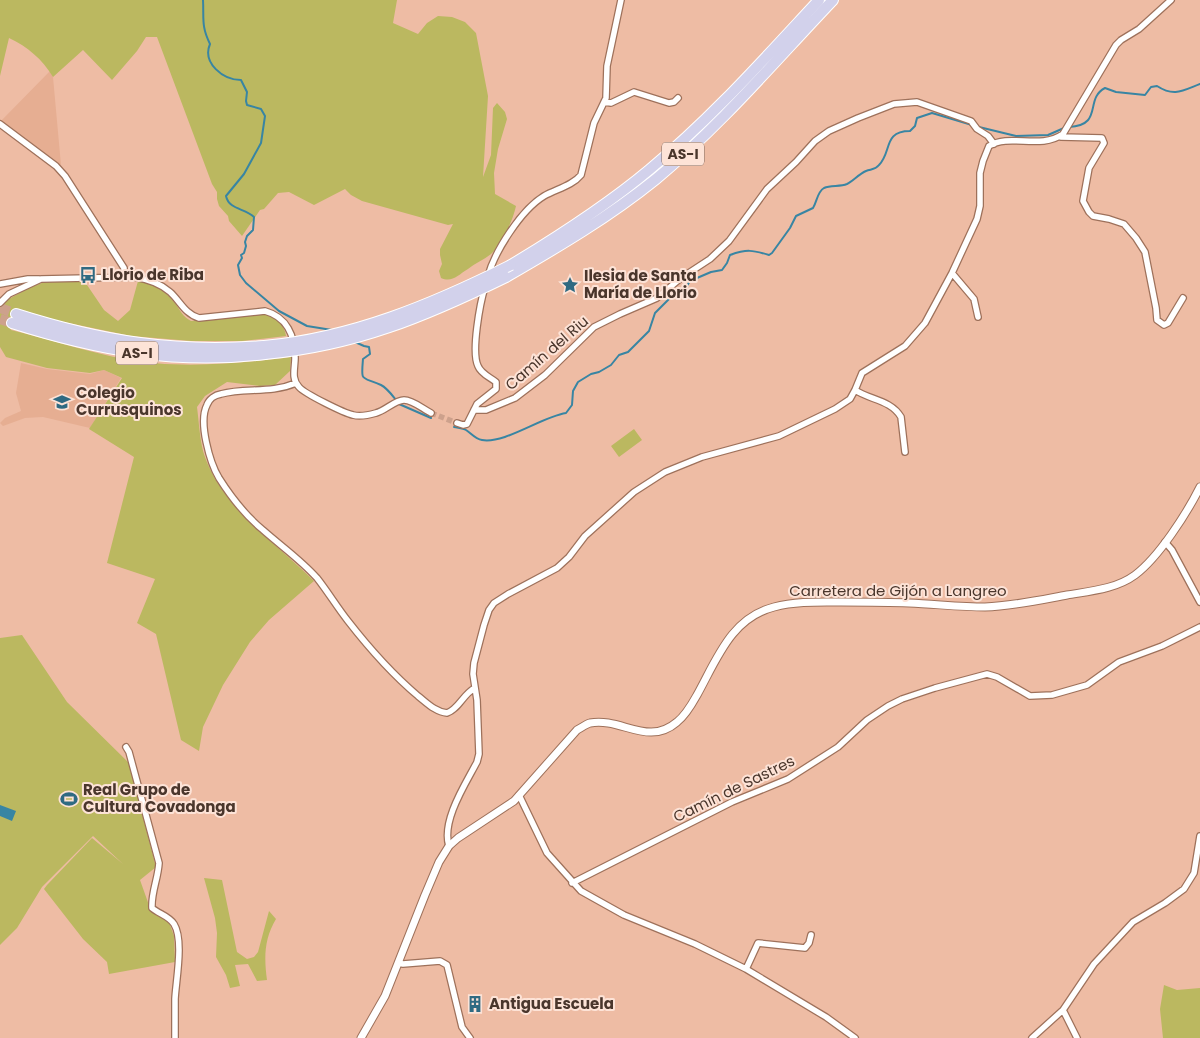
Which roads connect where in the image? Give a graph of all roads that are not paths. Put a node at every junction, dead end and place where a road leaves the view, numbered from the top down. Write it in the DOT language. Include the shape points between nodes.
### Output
graph roads {
  1 [pos="621,0"];
  2 [pos="819,0"];
  3 [pos="833,0"];
  4 [pos="1171,0"];
  5 [pos="678,98"];
  6 [pos="604,102"];
  7 [pos="0,124"];
  8 [pos="1058,137"];
  9 [pos="994,144"];
  10 [pos="952,273"];
  11 [pos="124,277"];
  12 [pos="41,279"];
  13 [pos="0,284"];
  14 [pos="1183,298"];
  15 [pos="0,303"];
  16 [pos="978,317"];
  17 [pos="14,319"];
  18 [pos="264,350"];
  19 [pos="296,383"];
  20 [pos="855,390"];
  21 [pos="474,410"];
  22 [pos="431,413"];
  23 [pos="457,423"];
  24 [pos="905,452"];
  25 [pos="1200,487"];
  26 [pos="1165,542"];
  27 [pos="1200,602"];
  28 [pos="1200,627"];
  29 [pos="476,688"];
  30 [pos="126,747"];
  31 [pos="519,795"];
  32 [pos="1200,836"];
  33 [pos="449,846"];
  34 [pos="572,883"];
  35 [pos="811,935"];
  36 [pos="398,963"];
  37 [pos="746,969"];
  38 [pos="1063,1010"];
  39 [pos="175,1038"];
  40 [pos="361,1038"];
  41 [pos="470,1038"];
  42 [pos="854,1038"];
  43 [pos="1032,1038"];
  44 [pos="1076,1038"];
  1 -- 6 [label="street"];
  2 -- 18 [label="highway, AS-I, bridge" via="728,97 651,169 564,232 511,265 458,292 386,320"];
  3 -- 18 [label="highway, AS-I, bridge" via="696,142 632,197 570,240 506,277 391,328 323,346"];
  4 -- 8 [label="street" via="1116,45 1065,131"];
  5 -- 6 [label="street" via="669,103 634,92 611,103"];
  6 -- 21 [label="street" via="591,134 581,175 576,181 537,201 522,216 490,268 477,329 476,360 496,389"];
  7 -- 11 [label="street" via="60,170 124,268"];
  8 -- 9 [label="street"];
  8 -- 14 [label="street" via="1102,138 1104,143 1090,168 1083,201 1093,216 1124,224 1142,246 1160,324 1168,323"];
  9 -- 10 [label="street" via="987,150 980,174 977,219"];
  9 -- 21 [label="street, Camín del Riu" via="974,123 917,102 894,104 829,131 767,189 729,241 710,259 657,298 594,327 545,375 515,398 486,410"];
  10 -- 16 [label="street" via="974,299"];
  10 -- 20 [label="street" via="917,333 899,350 862,373"];
  11 -- 12 [label="street"];
  11 -- 19 [label="street" via="144,279 161,286 192,316 199,318 265,311 274,314 282,319 292,334"];
  12 -- 13 [label="street"];
  12 -- 15 [label="street" via="10,294"];
  17 -- 18 [label="highway, AS-I" via="142,344"];
  19 -- 22 [label="street" via="305,392 353,415 375,414 406,400"];
  19 -- 29 [label="street" via="278,389 220,394 207,405 204,418 211,459 228,492 262,530 316,577 387,668 437,710 451,712 465,694"];
  20 -- 24 [label="street" via="882,401 898,413"];
  20 -- 29 [label="street" via="844,404 802,426 779,436 674,466 640,487 585,536 557,568 494,603 484,625 474,663"];
  21 -- 23 [label="street" via="468,424"];
  25 -- 26 [label="street, Carretera de Gijón a Langreo"];
  26 -- 27 [label="street"];
  26 -- 31 [label="street, Carretera de Gijón a Langreo" via="1136,574 1118,584 1018,604 802,602 758,612 742,622 729,637 690,707 675,724 657,732 644,732 589,723 566,741"];
  28 -- 34 [label="street, Camín de Sastres" via="1119,662 1087,685 1052,695 1030,696 987,674 902,699 867,720 838,747 788,779 732,802"];
  29 -- 33 [label="street" via="479,754 453,807"];
  30 -- 39 [label="street" via="159,863 152,908 168,918 177,932 179,964"];
  31 -- 33 [label="street, Carretera de Gijón a Langreo"];
  31 -- 34 [label="street" via="547,853"];
  32 -- 38 [label="street" via="1194,873 1184,888 1133,922 1094,964"];
  33 -- 36 [label="street, Carretera de Gijón a Langreo"];
  34 -- 37 [label="street" via="624,915"];
  35 -- 37 [label="street" via="805,948 758,943"];
  36 -- 40 [label="street, Carretera de Gijón a Langreo" via="385,996"];
  36 -- 41 [label="street" via="440,961 447,965 462,1027"];
  37 -- 42 [label="street" via="826,1017"];
  38 -- 43 [label="street"];
  38 -- 44 [label="street"];
}
